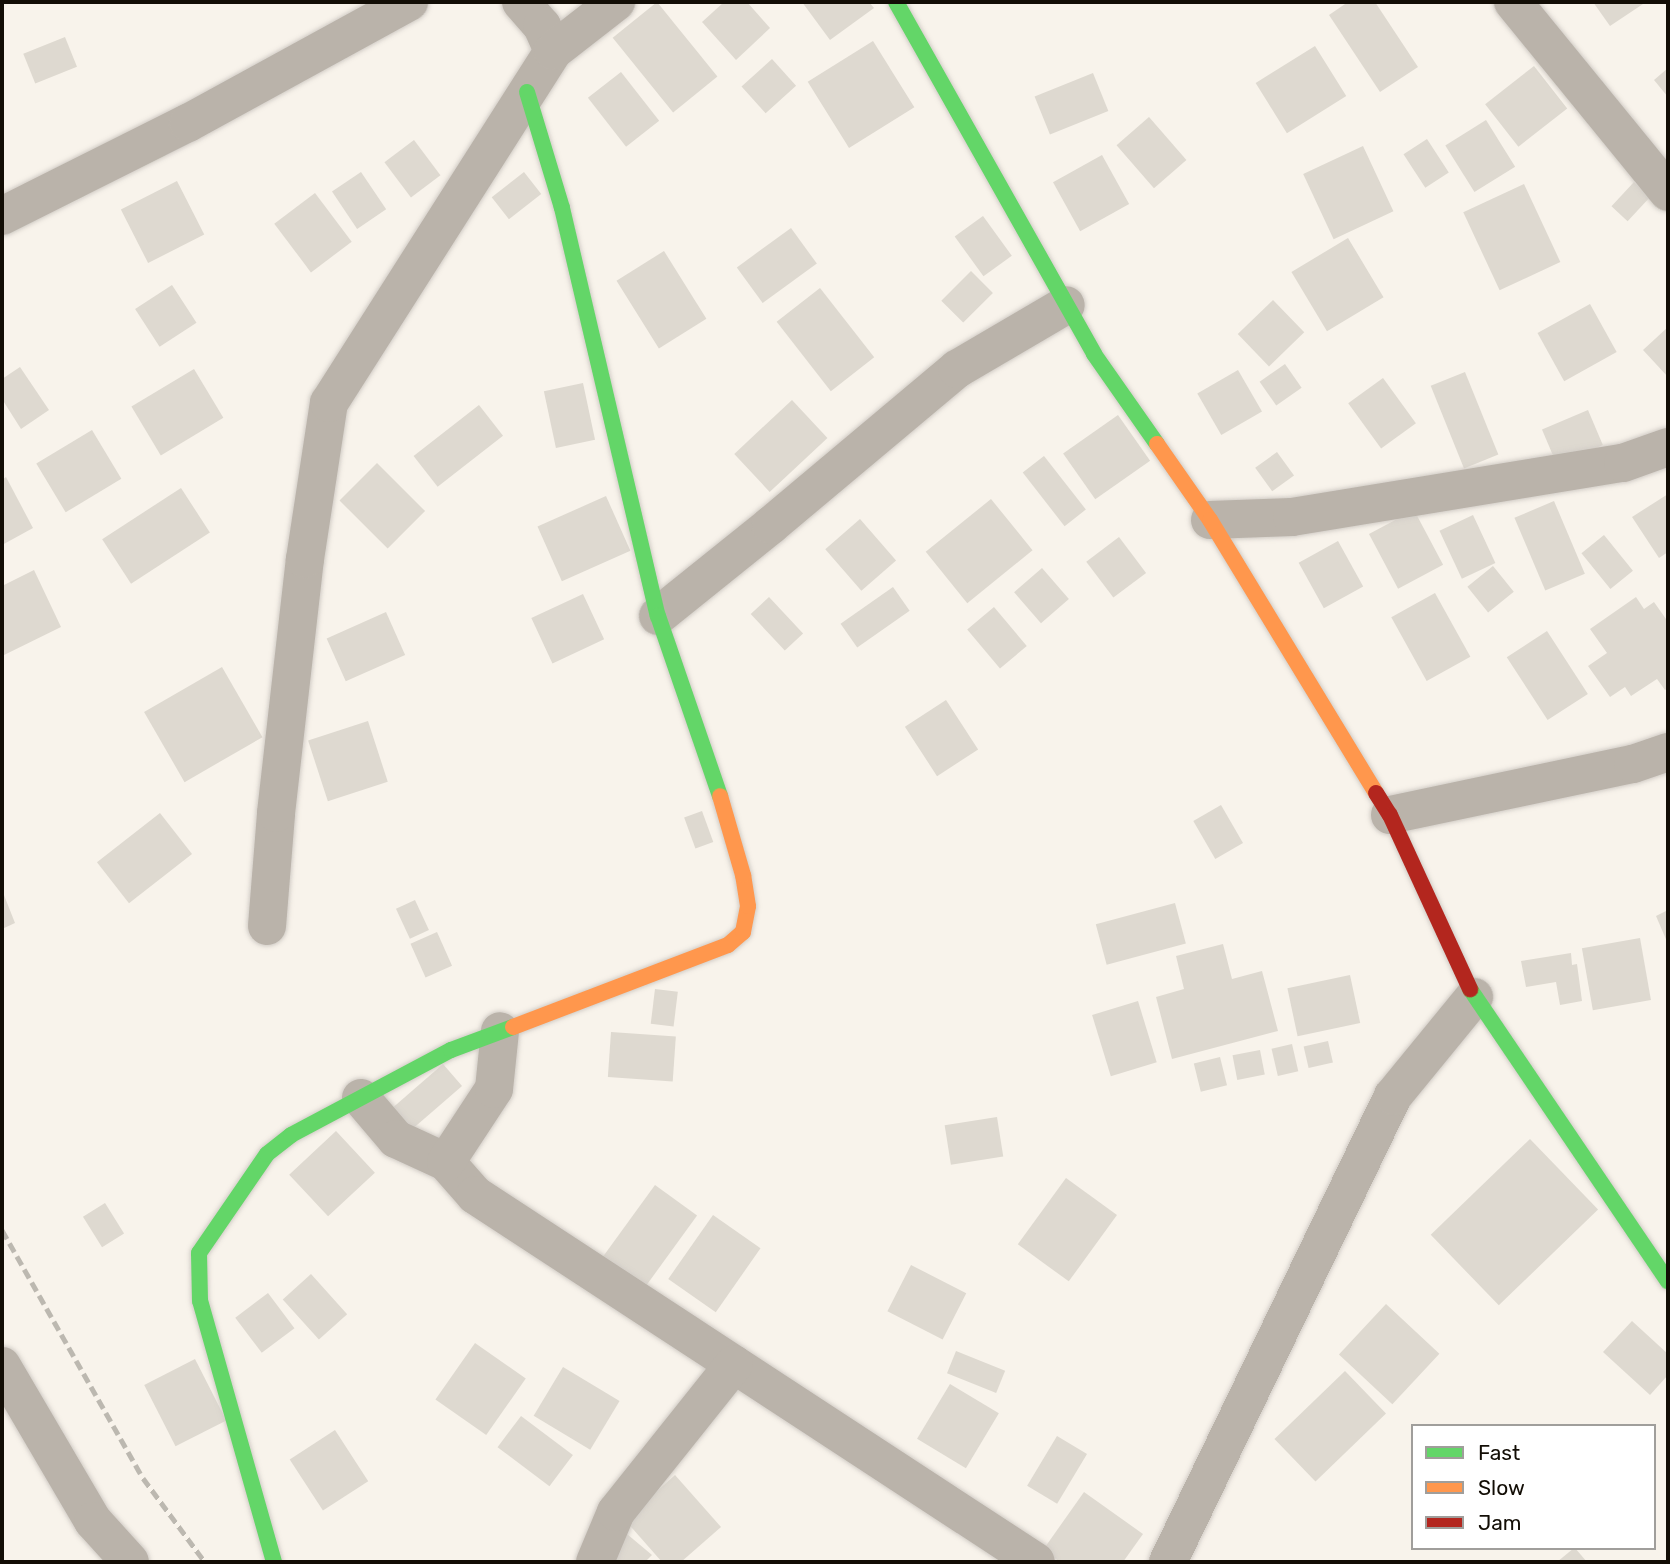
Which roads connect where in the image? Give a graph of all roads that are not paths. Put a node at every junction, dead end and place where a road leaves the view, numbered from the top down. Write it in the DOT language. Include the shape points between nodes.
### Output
graph roads {
  1 [pos="409,2"];
  2 [pos="521,2"];
  3 [pos="616,2"];
  4 [pos="896,2"];
  5 [pos="1513,2"];
  6 [pos="553,51"];
  7 [pos="527,92"];
  8 [pos="1660,173"];
  9 [pos="2,216"];
  10 [pos="1066,305"];
  11 [pos="1668,447"];
  12 [pos="1210,520"];
  13 [pos="658,616"];
  14 [pos="1668,752"];
  15 [pos="1390,815"];
  16 [pos="267,926"];
  17 [pos="1474,997"];
  18 [pos="500,1031"];
  19 [pos="361,1098"];
  20 [pos="446,1162"];
  21 [pos="1668,1281"];
  22 [pos="734,1363"];
  23 [pos="2,1366"];
  24 [pos="130,1562"];
  25 [pos="274,1562"];
  26 [pos="596,1562"];
  27 [pos="1036,1562"];
  28 [pos="1168,1562"];
  1 -- 9 [label="street"];
  2 -- 6 [label="street" via="541,26"];
  3 -- 6 [label="street"];
  4 -- 10 [label="street"];
  5 -- 8 [label="street"];
  6 -- 7 [label="street"];
  7 -- 13 [label="street" via="562,208"];
  7 -- 16 [label="street" via="329,403 303,573"];
  10 -- 12 [label="street" via="1094,354"];
  10 -- 13 [label="street" via="957,369"];
  11 -- 12 [label="street" via="1623,463 1292,517"];
  12 -- 15 [label="street"];
  13 -- 18 [label="street" via="743,875 748,906 743,932 728,945"];
  14 -- 15 [label="street" via="1633,764"];
  15 -- 17 [label="street"];
  17 -- 21 [label="street"];
  17 -- 28 [label="street" via="1393,1096"];
  18 -- 19 [label="street" via="451,1050"];
  18 -- 20 [label="street" via="494,1089"];
  19 -- 20 [label="street" via="397,1139"];
  19 -- 25 [label="street" via="292,1135 267,1154 199,1253 201,1301"];
  20 -- 22 [label="street" via="475,1195"];
  22 -- 26 [label="street" via="616,1512"];
  22 -- 27 [label="street"];
  23 -- 24 [label="street" via="93,1521"];
}
